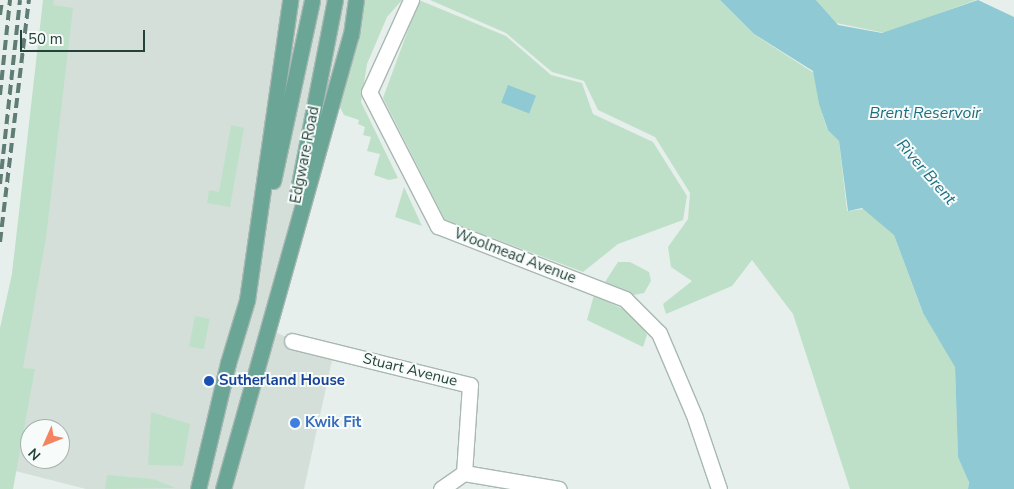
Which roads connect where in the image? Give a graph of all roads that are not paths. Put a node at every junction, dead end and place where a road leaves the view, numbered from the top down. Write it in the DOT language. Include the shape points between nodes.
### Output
graph roads {
  1 [pos="290,0"];
  2 [pos="312,0"];
  3 [pos="335,0"];
  4 [pos="356,0"];
  5 [pos="411,0"];
  6 [pos="247,300"];
  7 [pos="274,309"];
  8 [pos="292,341"];
  9 [pos="464,473"];
  10 [pos="198,489"];
  11 [pos="224,489"];
  12 [pos="441,489"];
  13 [pos="559,489"];
  14 [pos="719,489"];
  1 -- 6 [label="main road"];
  2 -- 6 [label="main road, Edgware Road"];
  3 -- 7 [label="main road, Edgware Road"];
  4 -- 7 [label="main road" via="351,35"];
  5 -- 14 [label="street, Woolmead Avenue" via="369,92 438,226 625,298 659,332 695,418"];
  6 -- 10 [label="main road"];
  7 -- 11 [label="main road"];
  8 -- 9 [label="street, Stuart Avenue" via="470,385"];
  9 -- 12 [label="street"];
  9 -- 13 [label="street"];
}
